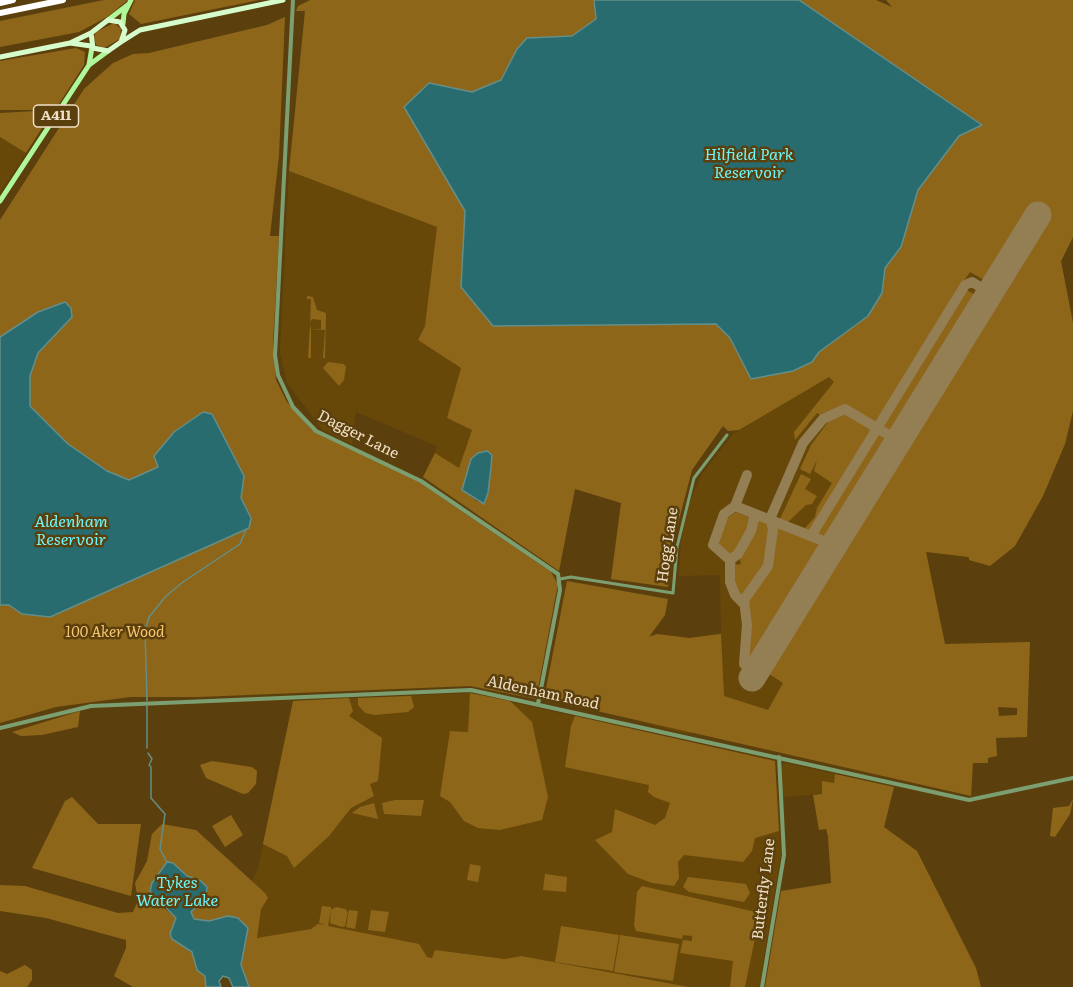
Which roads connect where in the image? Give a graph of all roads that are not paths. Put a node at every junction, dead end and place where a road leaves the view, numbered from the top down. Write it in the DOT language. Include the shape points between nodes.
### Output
graph roads {
  1 [pos="13,0"];
  2 [pos="63,0"];
  3 [pos="283,0"];
  4 [pos="293,0"];
  5 [pos="130,2"];
  6 [pos="0,3"];
  7 [pos="0,12"];
  8 [pos="108,20"];
  9 [pos="123,25"];
  10 [pos="140,30"];
  11 [pos="91,33"];
  12 [pos="122,42"];
  13 [pos="70,43"];
  14 [pos="92,47"];
  15 [pos="108,51"];
  16 [pos="0,57"];
  17 [pos="89,65"];
  18 [pos="0,201"];
  19 [pos="727,435"];
  20 [pos="560,579"];
  21 [pos="538,704"];
  22 [pos="0,728"];
  23 [pos="779,757"];
  24 [pos="1073,778"];
  25 [pos="762,987"];
  1 -- 6 [label="highway"];
  2 -- 7 [label="highway"];
  3 -- 10 [label="highway"];
  4 -- 20 [label="street, Dagger Lane" via="275,355 282,387 316,431 430,486 547,566"];
  5 -- 8 [label="main road"];
  5 -- 9 [label="main road" via="123,14"];
  8 -- 9 [label="highway"];
  8 -- 11 [label="highway"];
  9 -- 10 [label="highway"];
  9 -- 12 [label="highway"];
  10 -- 12 [label="highway"];
  11 -- 13 [label="highway"];
  11 -- 14 [label="highway"];
  12 -- 15 [label="highway"];
  13 -- 14 [label="highway"];
  13 -- 16 [label="highway"];
  14 -- 15 [label="highway"];
  14 -- 17 [label="main road, A411"];
  15 -- 17 [label="main road, A411"];
  17 -- 18 [label="main road, A411"];
  19 -- 20 [label="street, Hogg Lane" via="694,478 677,547 673,593 571,576"];
  20 -- 21 [label="street"];
  21 -- 22 [label="street, Aldenham Road" via="471,690 91,706"];
  21 -- 23 [label="street, Aldenham Road"];
  23 -- 24 [label="street, Aldenham Road" via="973,801"];
  23 -- 25 [label="street, Butterfly Lane" via="784,855"];
}
